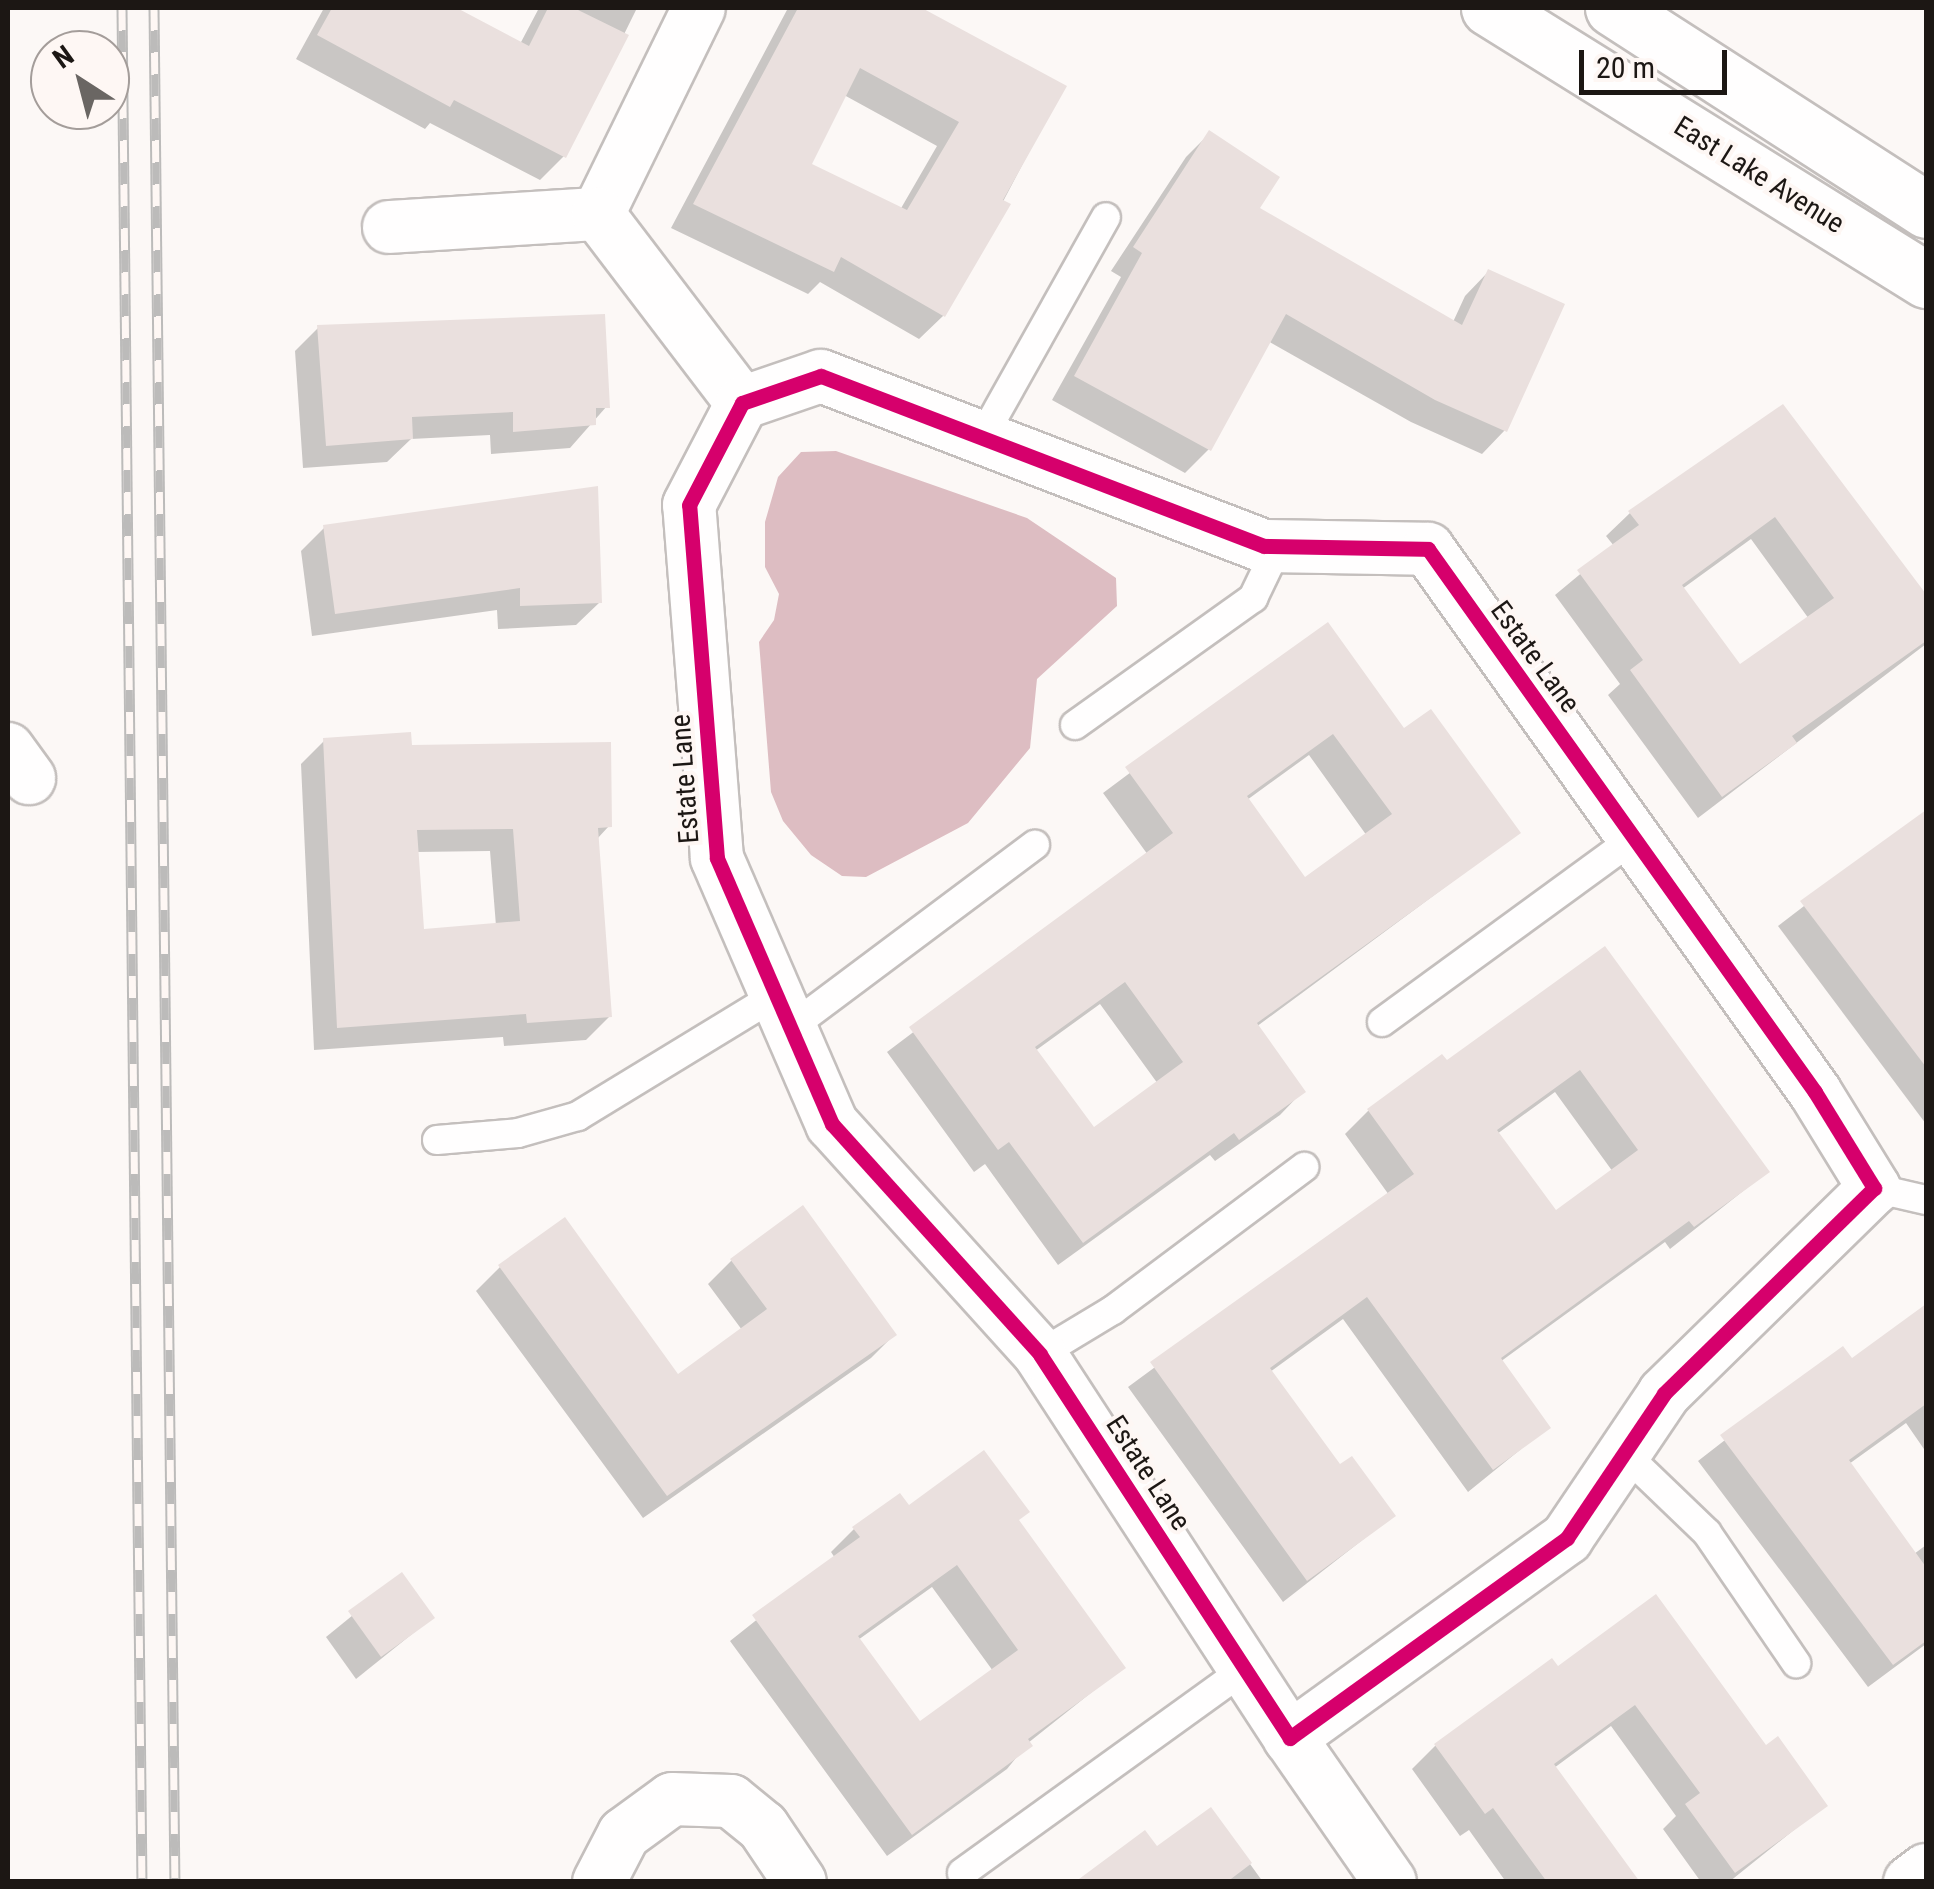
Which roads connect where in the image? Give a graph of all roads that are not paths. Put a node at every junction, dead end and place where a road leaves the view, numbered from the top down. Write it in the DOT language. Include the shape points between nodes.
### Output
graph roads {
  1 [pos="699,8"];
  2 [pos="1489,8"];
  3 [pos="1613,8"];
  4 [pos="1926,210"];
  5 [pos="598,214"];
  6 [pos="1106,217"];
  7 [pos="389,226"];
  8 [pos="1926,280"];
  9 [pos="742,403"];
  10 [pos="982,438"];
  11 [pos="1278,546"];
  12 [pos="1074,725"];
  13 [pos="1634,838"];
  14 [pos="1035,845"];
  15 [pos="783,1011"];
  16 [pos="1382,1022"];
  17 [pos="437,1140"];
  18 [pos="1304,1166"];
  19 [pos="1874,1188"];
  20 [pos="1926,1200"];
  21 [pos="1040,1354"];
  22 [pos="1624,1453"];
  23 [pos="1796,1663"];
  24 [pos="1246,1668"];
  25 [pos="1290,1738"];
  26 [pos="1926,1870"];
  27 [pos="962,1873"];
  28 [pos="599,1882"];
  29 [pos="800,1882"];
  30 [pos="1390,1882"];
  31 [pos="1910,1882"];
  1 -- 5 [label="street"];
  2 -- 8 [label="main road, East Lake Avenue"];
  3 -- 4 [label="main road"];
  5 -- 7 [label="street"];
  5 -- 9 [label="street"];
  6 -- 10 [label="lane"];
  9 -- 10 [label="street, Estate Lane" via="820,376"];
  9 -- 15 [label="street, Estate Lane" via="690,505 716,858"];
  10 -- 11 [label="street, Estate Lane"];
  11 -- 12 [label="lane" via="1253,598"];
  11 -- 13 [label="street, Estate Lane" via="1428,550"];
  13 -- 16 [label="lane"];
  13 -- 19 [label="street, Estate Lane"];
  14 -- 15 [label="lane"];
  15 -- 17 [label="lane" via="578,1116 518,1133"];
  15 -- 21 [label="street, Estate Lane" via="832,1124"];
  18 -- 21 [label="lane" via="1113,1310"];
  19 -- 20 [label="lane"];
  19 -- 22 [label="street" via="1664,1394"];
  21 -- 24 [label="street, Estate Lane"];
  22 -- 23 [label="lane" via="1707,1533"];
  22 -- 25 [label="street" via="1567,1538"];
  24 -- 25 [label="street, Estate Lane"];
  24 -- 27 [label="lane"];
  25 -- 30 [label="street, Estate Lane"];
  26 -- 31 [label="street"];
  28 -- 29 [label="street" via="624,1834 672,1799 731,1801 763,1827"];
}
